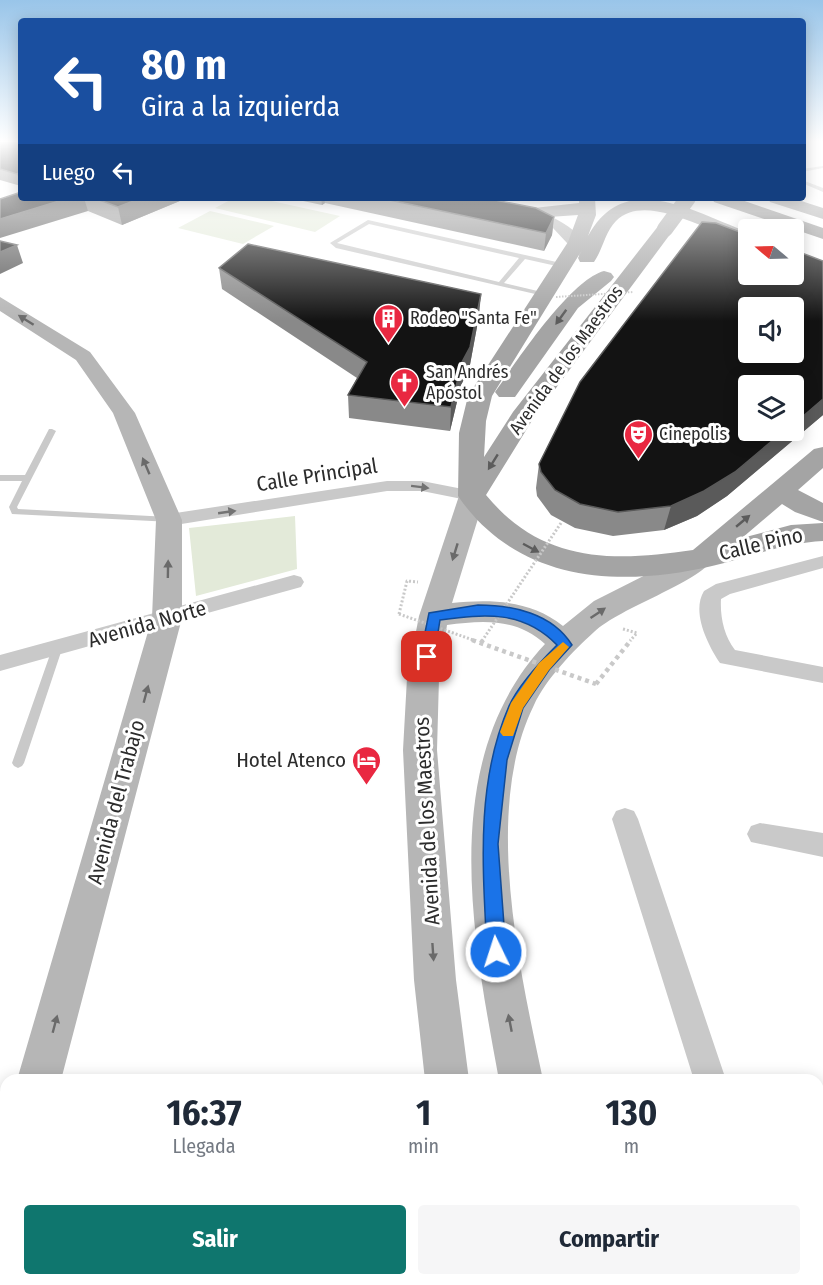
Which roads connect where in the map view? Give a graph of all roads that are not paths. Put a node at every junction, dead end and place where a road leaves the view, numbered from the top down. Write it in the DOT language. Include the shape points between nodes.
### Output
graph roads {
  1 [pos="504,201"];
  2 [pos="647,201"];
  3 [pos="685,201"];
  4 [pos="695,201"];
  5 [pos="729,201"];
  6 [pos="764,201"];
  7 [pos="784,201"];
  8 [pos="794,201"];
  9 [pos="532,203"];
  10 [pos="587,203"];
  11 [pos="656,204"];
  12 [pos="822,216"];
  13 [pos="745,219"];
  14 [pos="823,234"];
  15 [pos="738,238"];
  16 [pos="804,239"];
  17 [pos="823,246"];
  18 [pos="583,249"];
  19 [pos="523,257"];
  20 [pos="561,265"];
  21 [pos="604,277"];
  22 [pos="631,283"];
  23 [pos="500,284"];
  24 [pos="550,293"];
  25 [pos="0,303"];
  26 [pos="52,431"];
  27 [pos="469,453"];
  28 [pos="823,454"];
  29 [pos="0,478"];
  30 [pos="29,478"];
  31 [pos="780,490"];
  32 [pos="472,496"];
  33 [pos="823,513"];
  34 [pos="169,520"];
  35 [pos="823,532"];
  36 [pos="699,559"];
  37 [pos="823,562"];
  38 [pos="294,582"];
  39 [pos="434,616"];
  40 [pos="167,618"];
  41 [pos="565,645"];
  42 [pos="57,649"];
  43 [pos="0,663"];
  44 [pos="823,675"];
  45 [pos="18,762"];
  46 [pos="625,819"];
  47 [pos="760,834"];
  48 [pos="823,845"];
  49 [pos="41,1074"];
  50 [pos="446,1074"];
  51 [pos="520,1074"];
  52 [pos="708,1074"];
  1 -- 9 [label="street"];
  2 -- 11 [label="main road"];
  3 -- 22 [label="main road, Avenida de los Maestros, bridge"];
  4 -- 13 [label="highway"];
  5 -- 14 [label="highway"];
  6 -- 12 [label="highway"];
  7 -- 12 [label="main road"];
  8 -- 12 [label="street"];
  9 -- 10 [label="main road"];
  9 -- 18 [label="street"];
  10 -- 18 [label="main road, Avenida de los Maestros"];
  11 -- 15 [label="main road"];
  11 -- 18 [label="main road" via="616,210"];
  16 -- 17 [label="highway"];
  18 -- 20 [label="main road, Avenida de los Maestros"];
  18 -- 21 [label="main road" via="586,269"];
  19 -- 20 [label="lane"];
  19 -- 23 [label="lane"];
  19 -- 23 [label="lane" via="368,222 333,243"];
  20 -- 24 [label="main road, Avenida de los Maestros"];
  21 -- 22 [label="main road"];
  21 -- 24 [label="main road"];
  21 -- 27 [label="main road, one-way" via="571,304 500,402"];
  22 -- 32 [label="main road, Avenida de los Maestros, one-way" via="522,417"];
  23 -- 24 [label="lane"];
  24 -- 27 [label="main road, Avenida de los Maestros" via="480,396"];
  34 -- 25 [label="street, one-way" via="124,413 83,356"];
  26 -- 30 [label="lane"];
  27 -- 32 [label="main road, Avenida de los Maestros"];
  28 -- 31 [label="main road"];
  29 -- 30 [label="lane"];
  30 -- 34 [label="lane" via="13,507 15,512"];
  31 -- 33 [label="main road, Calle Pino"];
  36 -- 31 [label="main road, one-way"];
  34 -- 32 [label="street, Calle Principal, one-way" via="387,486 422,486"];
  32 -- 36 [label="main road, Calle Pino, one-way" via="497,526 517,541 568,562 621,568"];
  32 -- 39 [label="street, Avenida de los Maestros, one-way"];
  40 -- 34 [label="street, Avenida del Trabajo, one-way"];
  35 -- 36 [label="main road, Calle Pino" via="799,532"];
  41 -- 36 [label="street, one-way" via="591,618 616,601"];
  37 -- 44 [label="street" via="723,589 711,596 709,608 720,647 728,657"];
  38 -- 40 [label="street, Avenida Norte"];
  39 -- 41 [label="street" via="503,610 527,616"];
  39 -- 50 [label="street, Avenida de los Maestros, one-way" via="423,678 420,750 435,980"];
  40 -- 42 [label="street, Avenida Norte"];
  49 -- 40 [label="street, Avenida del Trabajo, one-way"];
  51 -- 41 [label="street, one-way" via="496,952 490,844 499,760 516,707"];
  42 -- 43 [label="street, Avenida Norte"];
  42 -- 45 [label="lane"];
  46 -- 52 [label="street"];
  47 -- 48 [label="street"];
}
